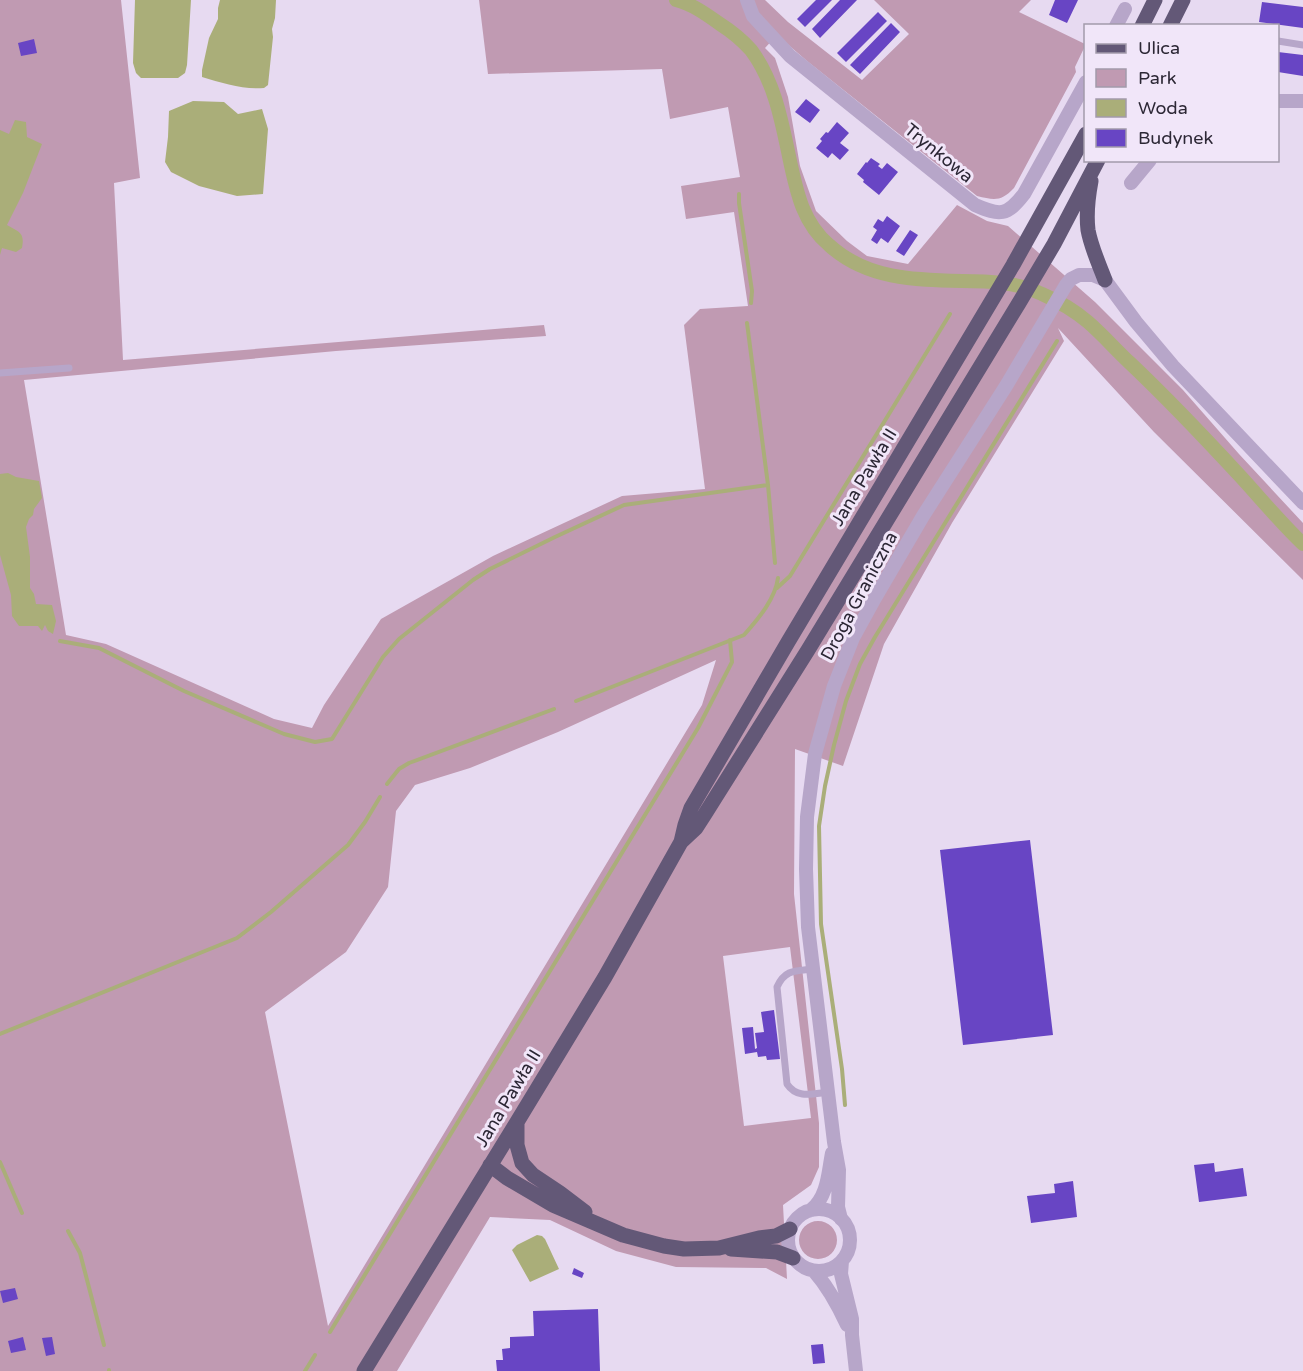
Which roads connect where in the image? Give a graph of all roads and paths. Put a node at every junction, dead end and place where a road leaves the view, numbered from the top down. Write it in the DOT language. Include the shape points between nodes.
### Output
graph roads {
  1 [pos="747,0"];
  2 [pos="1155,0"];
  3 [pos="1183,0"];
  4 [pos="1125,9"];
  5 [pos="1117,24"];
  6 [pos="1143,24"];
  7 [pos="1171,24"];
  8 [pos="1279,41"];
  9 [pos="1303,45"];
  10 [pos="1084,86"];
  11 [pos="1279,101"];
  12 [pos="1303,101"];
  13 [pos="1084,138"];
  14 [pos="1148,162"];
  15 [pos="1095,167"];
  16 [pos="1131,183"];
  17 [pos="1105,280"];
  18 [pos="69,368"];
  19 [pos="0,373"];
  20 [pos="1303,503"];
  21 [pos="681,842"];
  22 [pos="813,969"];
  23 [pos="828,1092"];
  24 [pos="517,1122"];
  25 [pos="834,1142"];
  26 [pos="490,1165"];
  27 [pos="811,1210"];
  28 [pos="841,1219"];
  29 [pos="601,1226"];
  30 [pos="790,1230"];
  31 [pos="719,1248"];
  32 [pos="793,1258"];
  33 [pos="842,1261"];
  34 [pos="814,1271"];
  35 [pos="852,1335"];
  36 [pos="364,1371"];
  37 [pos="856,1371"];
  1 -- 10 [label="street, Trynkowa" via="753,16 790,56 975,206 992,213 1009,211 1024,194"];
  2 -- 6 [label="main road"];
  3 -- 7 [label="main road"];
  4 -- 5 [label="street"];
  8 -- 9 [label="lane"];
  11 -- 12 [label="street"];
  13 -- 21 [label="main road, Jana Pawła II" via="1013,265 692,808"];
  14 -- 16 [label="street"];
  15 -- 17 [label="main road" via="1088,231"];
  15 -- 21 [label="main road, Jana Pawła II" via="1037,273 820,629 696,828"];
  17 -- 20 [label="street" via="1173,366"];
  17 -- 22 [label="street, Droga Graniczna" via="1079,275 1066,285 923,516 853,638 834,686 815,754 807,817 808,927"];
  18 -- 19 [label="lane"];
  21 -- 24 [label="main road, Jana Pawła II"];
  22 -- 23 [label="street, Droga Graniczna"];
  22 -- 23 [label="lane" via="786,974 777,987 787,1084 800,1095"];
  23 -- 25 [label="street, Droga Graniczna"];
  24 -- 26 [label="main road, Jana Pawła II"];
  24 -- 29 [label="main road" via="522,1163"];
  25 -- 27 [label="street, Droga Graniczna" via="821,1201"];
  25 -- 28 [label="street, Droga Graniczna"];
  26 -- 29 [label="main road" via="553,1205"];
  26 -- 36 [label="main road, Jana Pawła II"];
  27 -- 28 [label="street" via="832,1213"];
  27 -- 30 [label="street" via="798,1217"];
  28 -- 33 [label="street" via="849,1235"];
  29 -- 31 [label="main road" via="664,1246"];
  30 -- 31 [label="main road"];
  30 -- 32 [label="street" via="789,1249"];
  31 -- 32 [label="main road" via="777,1252"];
  32 -- 34 [label="street"];
  33 -- 34 [label="street" via="830,1270"];
  33 -- 35 [label="street"];
  34 -- 35 [label="street" via="837,1302"];
  35 -- 37 [label="street"];
}
